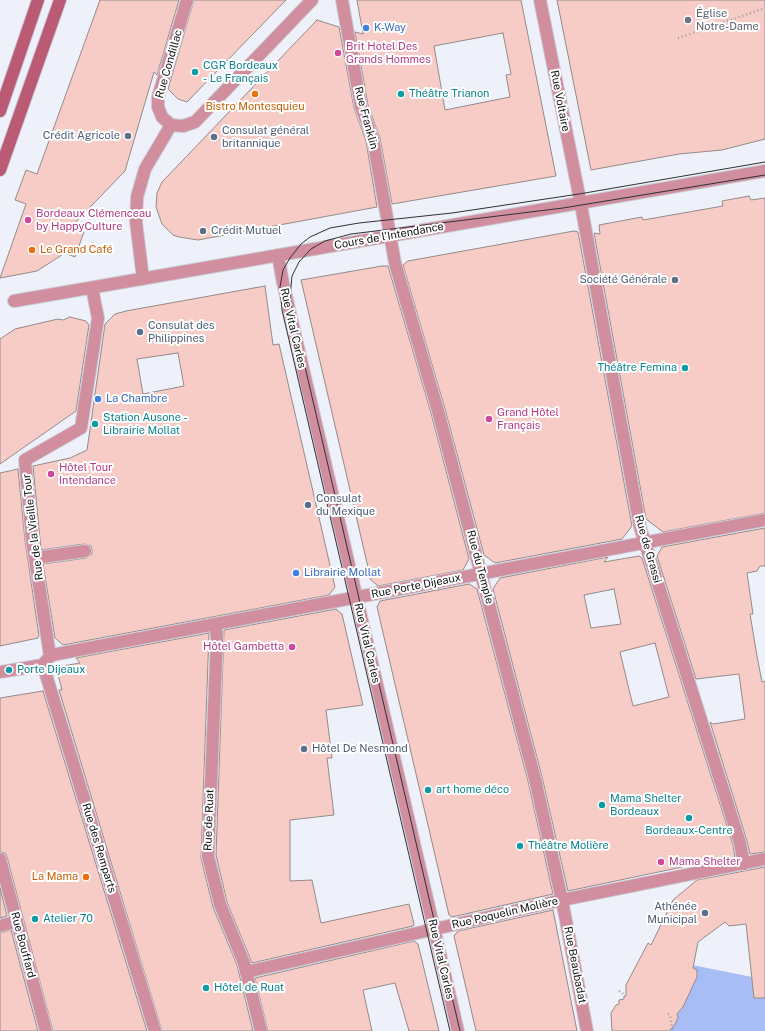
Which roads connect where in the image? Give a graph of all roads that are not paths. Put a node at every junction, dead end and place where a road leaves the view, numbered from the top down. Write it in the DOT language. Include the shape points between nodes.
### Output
graph roads {
  1 [pos="38,0"];
  2 [pos="60,0"];
  3 [pos="187,0"];
  4 [pos="312,0"];
  5 [pos="342,0"];
  6 [pos="540,0"];
  7 [pos="0,111"];
  8 [pos="171,124"];
  9 [pos="0,170"];
  10 [pos="765,171"];
  11 [pos="580,202"];
  12 [pos="390,235"];
  13 [pos="278,255"];
  14 [pos="143,279"];
  15 [pos="92,288"];
  16 [pos="14,301"];
  17 [pos="765,520"];
  18 [pos="645,542"];
  19 [pos="85,551"];
  20 [pos="35,558"];
  21 [pos="482,573"];
  22 [pos="356,597"];
  23 [pos="215,624"];
  24 [pos="47,660"];
  25 [pos="0,672"];
  26 [pos="0,859"];
  27 [pos="765,859"];
  28 [pos="744,864"];
  29 [pos="562,900"];
  30 [pos="17,921"];
  31 [pos="0,926"];
  32 [pos="434,930"];
  33 [pos="246,972"];
  34 [pos="46,1031"];
  35 [pos="155,1031"];
  36 [pos="262,1031"];
  37 [pos="458,1031"];
  38 [pos="587,1031"];
  1 -- 7 [label="main road"];
  2 -- 9 [label="main road"];
  3 -- 8 [label="street, Rue Condillac" via="158,97 162,117"];
  4 -- 8 [label="street" via="195,122 183,126"];
  5 -- 12 [label="street, Rue Franklin" via="361,108 373,139"];
  6 -- 11 [label="street, Rue Voltaire"];
  8 -- 14 [label="street" via="145,170 137,197 136,222"];
  10 -- 11 [label="street, Cours de l'Intendance"];
  11 -- 12 [label="street, Cours de l'Intendance"];
  11 -- 18 [label="street, Rue de Grassi" via="640,527"];
  12 -- 13 [label="street, Cours de l'Intendance"];
  12 -- 21 [label="street, Rue du Temple" via="395,263"];
  13 -- 14 [label="street, Cours de l'Intendance"];
  13 -- 22 [label="street, Rue Vital Carles"];
  14 -- 15 [label="street, Cours de l'Intendance"];
  15 -- 16 [label="street, Cours de l'Intendance"];
  15 -- 20 [label="street, Rue de la Vieille Tour" via="98,318 81,428 25,460"];
  17 -- 18 [label="street, Rue Porte Dijeaux"];
  18 -- 21 [label="street, Rue Porte Dijeaux"];
  18 -- 28 [label="street, Rue de Grassi" via="740,843"];
  19 -- 20 [label="street"];
  20 -- 24 [label="street, Rue de la Vieille Tour"];
  21 -- 22 [label="street, Rue Porte Dijeaux"];
  21 -- 29 [label="street, Rue du Temple" via="535,779"];
  22 -- 23 [label="street, Rue Porte Dijeaux"];
  22 -- 32 [label="street, Rue Vital Carles"];
  23 -- 24 [label="street, Rue Porte Dijeaux"];
  23 -- 33 [label="street, Rue de Ruat" via="217,637 208,856 220,904"];
  24 -- 25 [label="street, Rue Porte Dijeaux"];
  24 -- 35 [label="street, Rue des Remparts"];
  26 -- 30 [label="street, Rue Bouffard"];
  27 -- 28 [label="street, Rue Poquelin Molière"];
  28 -- 29 [label="street, Rue Poquelin Molière"];
  29 -- 32 [label="street, Rue Poquelin Molière"];
  29 -- 38 [label="street, Rue Beaubadat"];
  30 -- 31 [label="street"];
  30 -- 34 [label="street, Rue Bouffard"];
  32 -- 33 [label="street, Rue Poquelin Molière"];
  32 -- 37 [label="street, Rue Vital Carles"];
  33 -- 36 [label="street, Rue de Ruat"];
}
